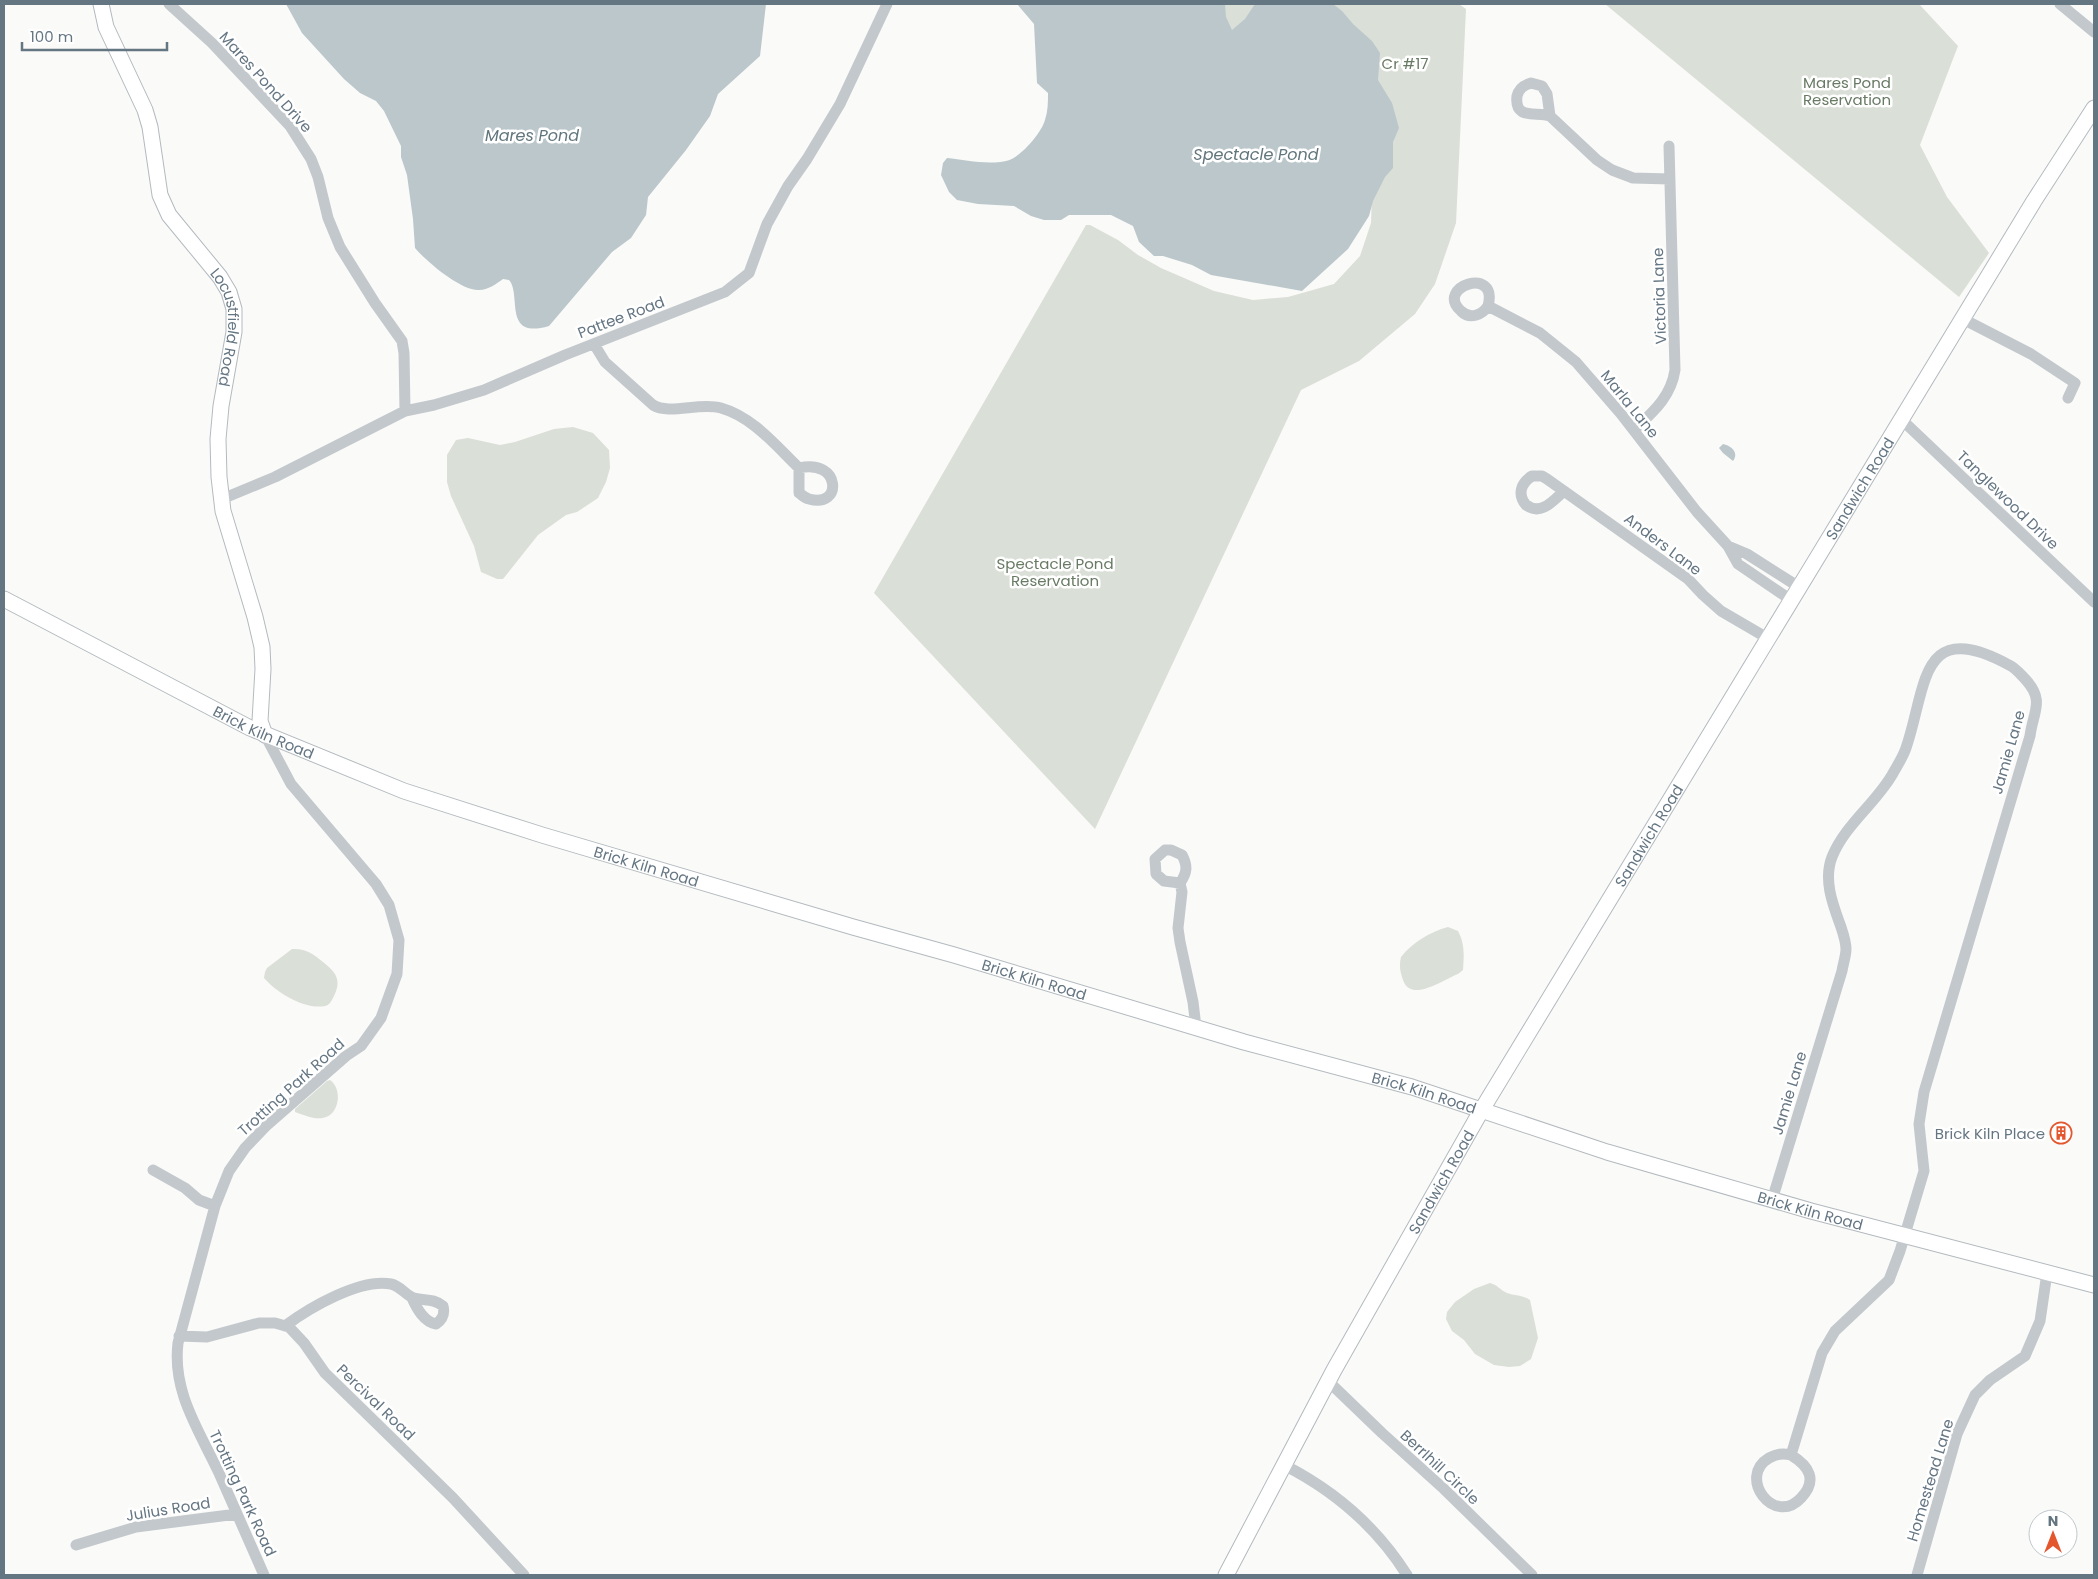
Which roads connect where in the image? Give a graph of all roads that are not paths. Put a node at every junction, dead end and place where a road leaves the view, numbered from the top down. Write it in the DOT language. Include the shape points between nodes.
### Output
graph roads {
  1 [pos="101,4"];
  2 [pos="169,4"];
  3 [pos="887,4"];
  4 [pos="2060,4"];
  5 [pos="2094,32"];
  6 [pos="2094,108"];
  7 [pos="1550,116"];
  8 [pos="1669,146"];
  9 [pos="1670,179"];
  10 [pos="1488,306"];
  11 [pos="1963,319"];
  12 [pos="594,344"];
  13 [pos="2068,398"];
  14 [pos="405,411"];
  15 [pos="1901,419"];
  16 [pos="1634,430"];
  17 [pos="799,468"];
  18 [pos="1564,491"];
  19 [pos="222,499"];
  20 [pos="1728,546"];
  21 [pos="1799,587"];
  22 [pos="4,599"];
  23 [pos="1791,600"];
  24 [pos="2094,602"];
  25 [pos="1768,639"];
  26 [pos="265,735"];
  27 [pos="1180,883"];
  28 [pos="1196,1027"];
  29 [pos="1481,1111"];
  30 [pos="153,1170"];
  31 [pos="1772,1200"];
  32 [pos="215,1206"];
  33 [pos="1905,1236"];
  34 [pos="2048,1273"];
  35 [pos="2094,1285"];
  36 [pos="412,1298"];
  37 [pos="285,1326"];
  38 [pos="179,1336"];
  39 [pos="1328,1381"];
  40 [pos="1791,1454"];
  41 [pos="1284,1465"];
  42 [pos="237,1514"];
  43 [pos="76,1545"];
  44 [pos="264,1575"];
  45 [pos="524,1575"];
  46 [pos="1226,1575"];
  47 [pos="1407,1575"];
  48 [pos="1532,1575"];
  49 [pos="1917,1575"];
  1 -- 19 [label="main road, Locustfield Road" via="106,27 145,110 159,188 169,215 220,277 234,309 234,332 218,439"];
  2 -- 14 [label="street, Mares Pond Drive" via="252,85 290,126 306,151 318,177 328,218 340,247 402,341"];
  3 -- 12 [label="street, Pattee Road" via="840,104 768,224 749,273 725,292"];
  4 -- 5 [label="street"];
  6 -- 11 [label="main road, Sandwich Road"];
  7 -- 9 [label="street" via="1596,160 1612,170 1633,178"];
  8 -- 9 [label="street, Victoria Lane"];
  9 -- 16 [label="street, Victoria Lane" via="1674,381 1660,405"];
  10 -- 16 [label="street, Marla Lane" via="1540,332 1558,347 1599,388"];
  11 -- 13 [label="street" via="2080,380"];
  11 -- 15 [label="main road, Sandwich Road"];
  12 -- 14 [label="street, Pattee Road" via="484,390"];
  12 -- 17 [label="street" via="605,362 653,405 664,409 720,408 744,418"];
  14 -- 19 [label="street, Pattee Road" via="275,477"];
  15 -- 21 [label="main road, Sandwich Road"];
  15 -- 24 [label="street, Tanglewood Drive"];
  16 -- 20 [label="street, Marla Lane" via="1697,512"];
  18 -- 25 [label="street, Anders Lane" via="1688,579 1721,610"];
  19 -- 26 [label="main road, Locustfield Road" via="262,648 260,721"];
  20 -- 21 [label="street, Marla Lane" via="1747,554"];
  20 -- 23 [label="street, Marla Lane" via="1738,564"];
  21 -- 23 [label="main road, Sandwich Road"];
  22 -- 26 [label="main road, Brick Kiln Road"];
  23 -- 25 [label="main road, Sandwich Road"];
  25 -- 29 [label="main road, Sandwich Road"];
  26 -- 28 [label="main road, Brick Kiln Road" via="404,791 525,829"];
  26 -- 32 [label="street, Trotting Park Road" via="292,784 389,904 399,940 397,974 381,1018 361,1046 301,1094 245,1148 229,1171"];
  27 -- 28 [label="street" via="1178,928"];
  28 -- 29 [label="main road, Brick Kiln Road" via="1412,1087"];
  29 -- 31 [label="main road, Brick Kiln Road"];
  29 -- 39 [label="main road, Sandwich Road"];
  30 -- 32 [label="street" via="199,1200"];
  31 -- 33 [label="main road, Brick Kiln Road"];
  31 -- 33 [label="street, Jamie Lane" via="1842,971 1846,948 1828,881 1832,858 1847,831 1891,777 1906,749 1928,669 1949,650 1975,649 2013,666 2034,688 2037,702 2030,736 1924,1092 1919,1124 1924,1170"];
  32 -- 38 [label="street, Trotting Park Road"];
  33 -- 34 [label="main road, Brick Kiln Road"];
  33 -- 40 [label="street, Jamie Lane" via="1888,1280 1835,1330 1822,1353"];
  34 -- 35 [label="main road, Brick Kiln Road"];
  34 -- 49 [label="street, Homestead Lane" via="2040,1321 2025,1356 1990,1380 1975,1395 1956,1434"];
  36 -- 37 [label="street" via="393,1284 372,1285 320,1303"];
  37 -- 38 [label="street" via="260,1323 207,1337"];
  37 -- 45 [label="street, Percival Road" via="304,1343 325,1373 453,1498"];
  38 -- 42 [label="street, Trotting Park Road" via="176,1360 179,1385"];
  39 -- 41 [label="main road, Sandwich Road"];
  39 -- 48 [label="street, BerrIhill Circle"];
  40 -- 40 [label="street" via="1808,1468 1810,1482 1799,1500 1786,1506 1774,1506 1760,1491 1758,1470 1764,1461 1776,1454"];
  41 -- 46 [label="main road, Sandwich Road"];
  41 -- 47 [label="street" via="1312,1479 1353,1510"];
  42 -- 43 [label="street, Julius Road" via="136,1527"];
  42 -- 44 [label="street, Trotting Park Road"];
}
